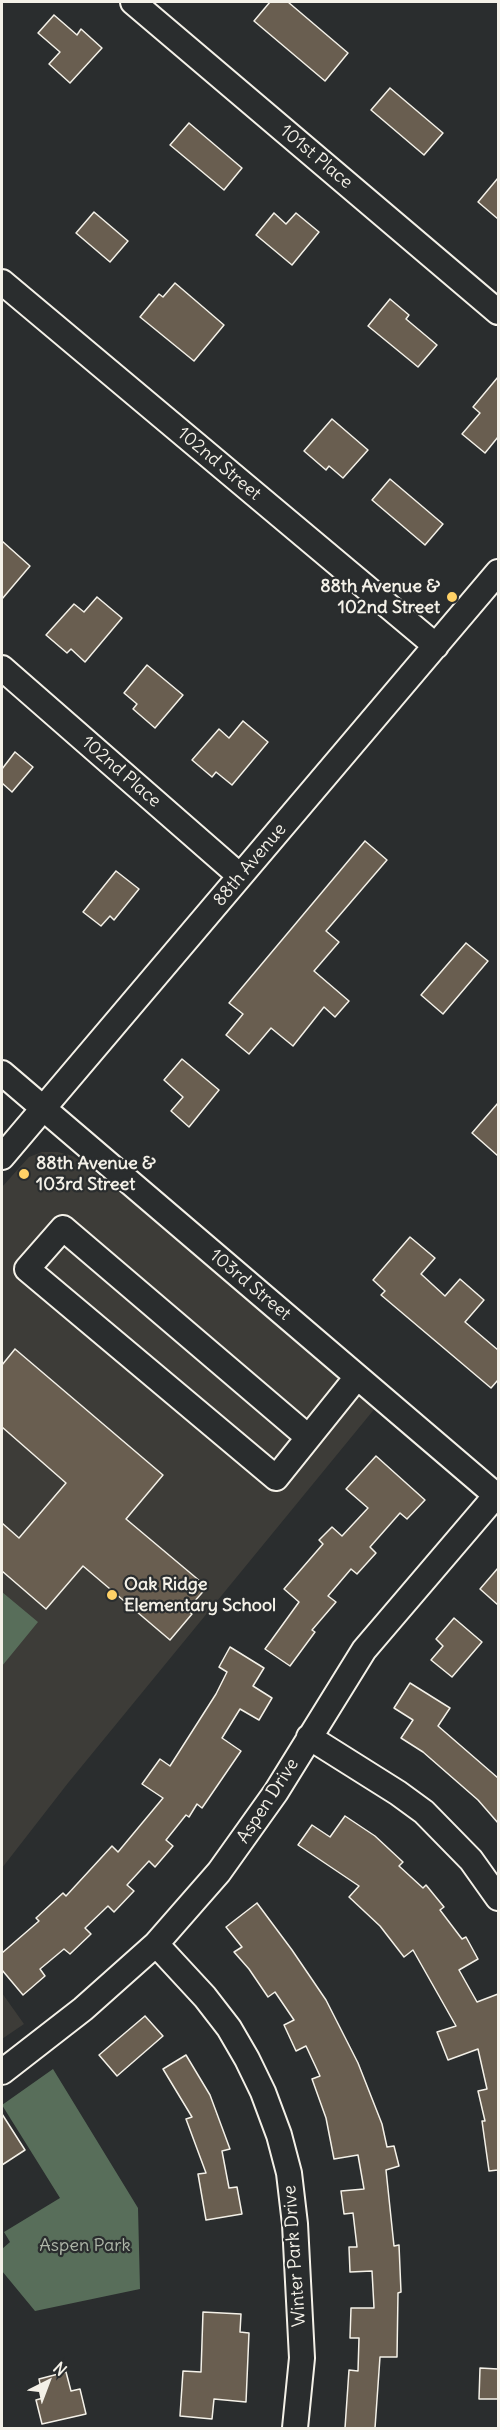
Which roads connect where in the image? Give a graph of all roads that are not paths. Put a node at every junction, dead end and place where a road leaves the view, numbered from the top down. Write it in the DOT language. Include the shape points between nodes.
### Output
graph roads {
  1 [pos="133,2"];
  2 [pos="2,282"];
  3 [pos="498,312"];
  4 [pos="498,572"];
  5 [pos="436,646"];
  6 [pos="2,668"];
  7 [pos="240,876"];
  8 [pos="2,1073"];
  9 [pos="42,1109"];
  10 [pos="2,1157"];
  11 [pos="357,1377"];
  12 [pos="308,1437"];
  13 [pos="498,1495"];
  14 [pos="309,1737"];
  15 [pos="498,1898"];
  16 [pos="156,1944"];
  17 [pos="2,2072"];
  18 [pos="295,2428"];
  1 -- 3 [label="street, 101st Place"];
  2 -- 5 [label="street, 102nd Street"];
  4 -- 5 [label="street, 88th Avenue"];
  5 -- 7 [label="street, 88th Avenue"];
  6 -- 7 [label="street, 102nd Place"];
  7 -- 9 [label="street, 88th Avenue"];
  8 -- 9 [label="street, 103rd Street"];
  9 -- 10 [label="street, 88th Avenue"];
  9 -- 11 [label="street, 103rd Street"];
  11 -- 12 [label="street"];
  11 -- 13 [label="street, 103rd Street"];
  12 -- 12 [label="street" via="63,1228 27,1269 276,1478"];
  13 -- 14 [label="street, Aspen Drive" via="364,1650"];
  14 -- 15 [label="street" via="424,1812 471,1860"];
  14 -- 16 [label="street, Aspen Drive" via="242,1842"];
  16 -- 17 [label="street, Aspen Drive" via="83,2009"];
  16 -- 18 [label="street, Winter Park Drive" via="229,2028 263,2092 279,2135 296,2224 302,2358"];
}
